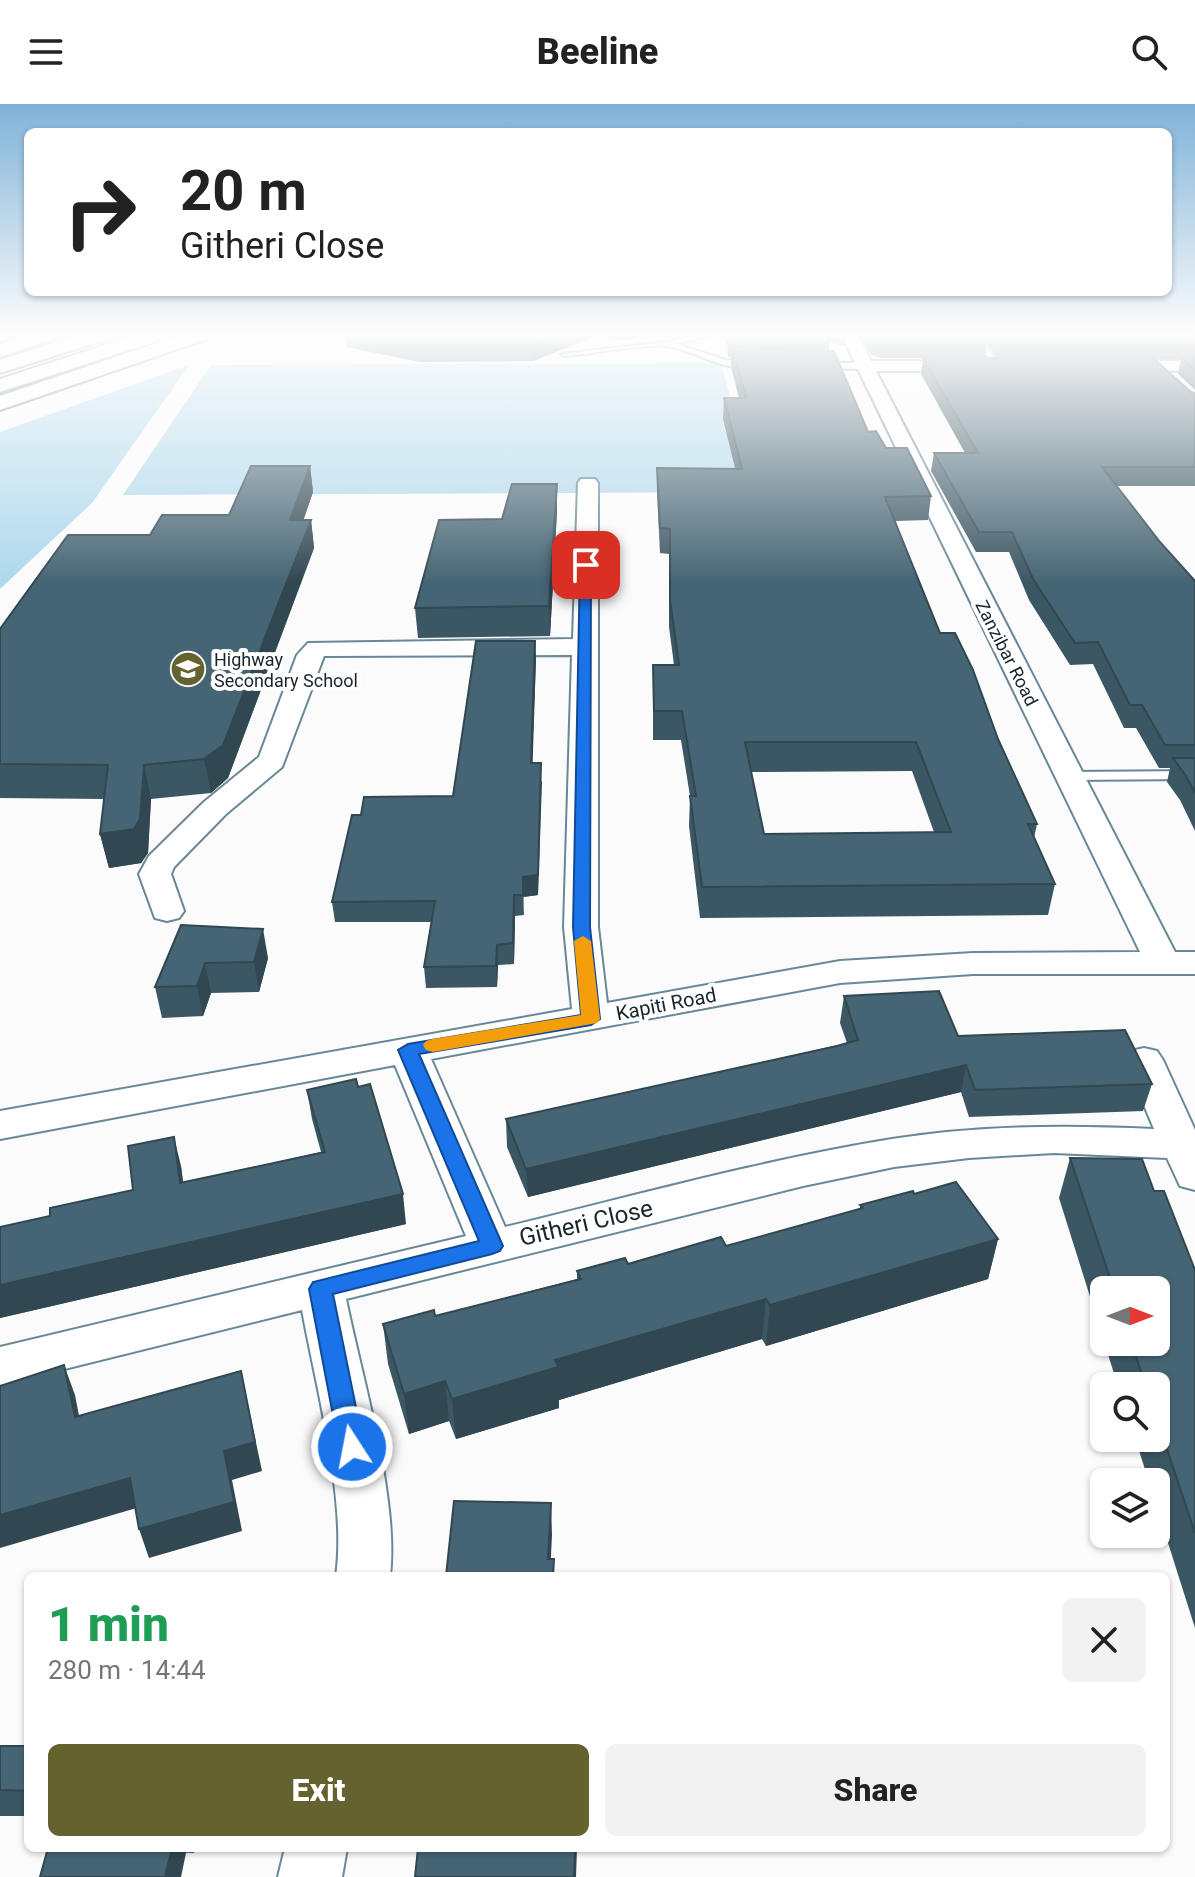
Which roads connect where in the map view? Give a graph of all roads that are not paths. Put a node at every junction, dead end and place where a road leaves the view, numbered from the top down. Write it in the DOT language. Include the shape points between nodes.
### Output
graph roads {
  1 [pos="889,417"];
  2 [pos="588,483"];
  3 [pos="583,647"];
  4 [pos="1195,775"];
  5 [pos="1069,776"];
  6 [pos="167,911"];
  7 [pos="1179,963"];
  8 [pos="591,1019"];
  9 [pos="408,1050"];
  10 [pos="1144,1060"];
  11 [pos="0,1125"];
  12 [pos="1188,1160"];
  13 [pos="492,1246"];
  14 [pos="321,1289"];
  15 [pos="0,1366"];
  16 [pos="364,1572"];
  17 [pos="315,1852"];
  18 [pos="310,1877"];
  1 -- 5 [label="street, Zanzibar Road"];
  2 -- 3 [label="street"];
  3 -- 6 [label="street" via="317,648 272,761 160,863 155,874"];
  3 -- 8 [label="street" via="581,927"];
  4 -- 5 [label="lane"];
  5 -- 7 [label="street, Zanzibar Road"];
  7 -- 8 [label="street, Kapiti Road" via="917,964 840,972"];
  8 -- 9 [label="street, Kapiti Road"];
  9 -- 11 [label="street, Kapiti Road"];
  9 -- 13 [label="street"];
  10 -- 12 [label="street"];
  12 -- 13 [label="street, Githeri Close" via="1054,1139 894,1153"];
  13 -- 14 [label="street, Githeri Close"];
  14 -- 15 [label="street, Githeri Close"];
  14 -- 16 [label="street" via="357,1473"];
  17 -- 18 [label="street"];
}
